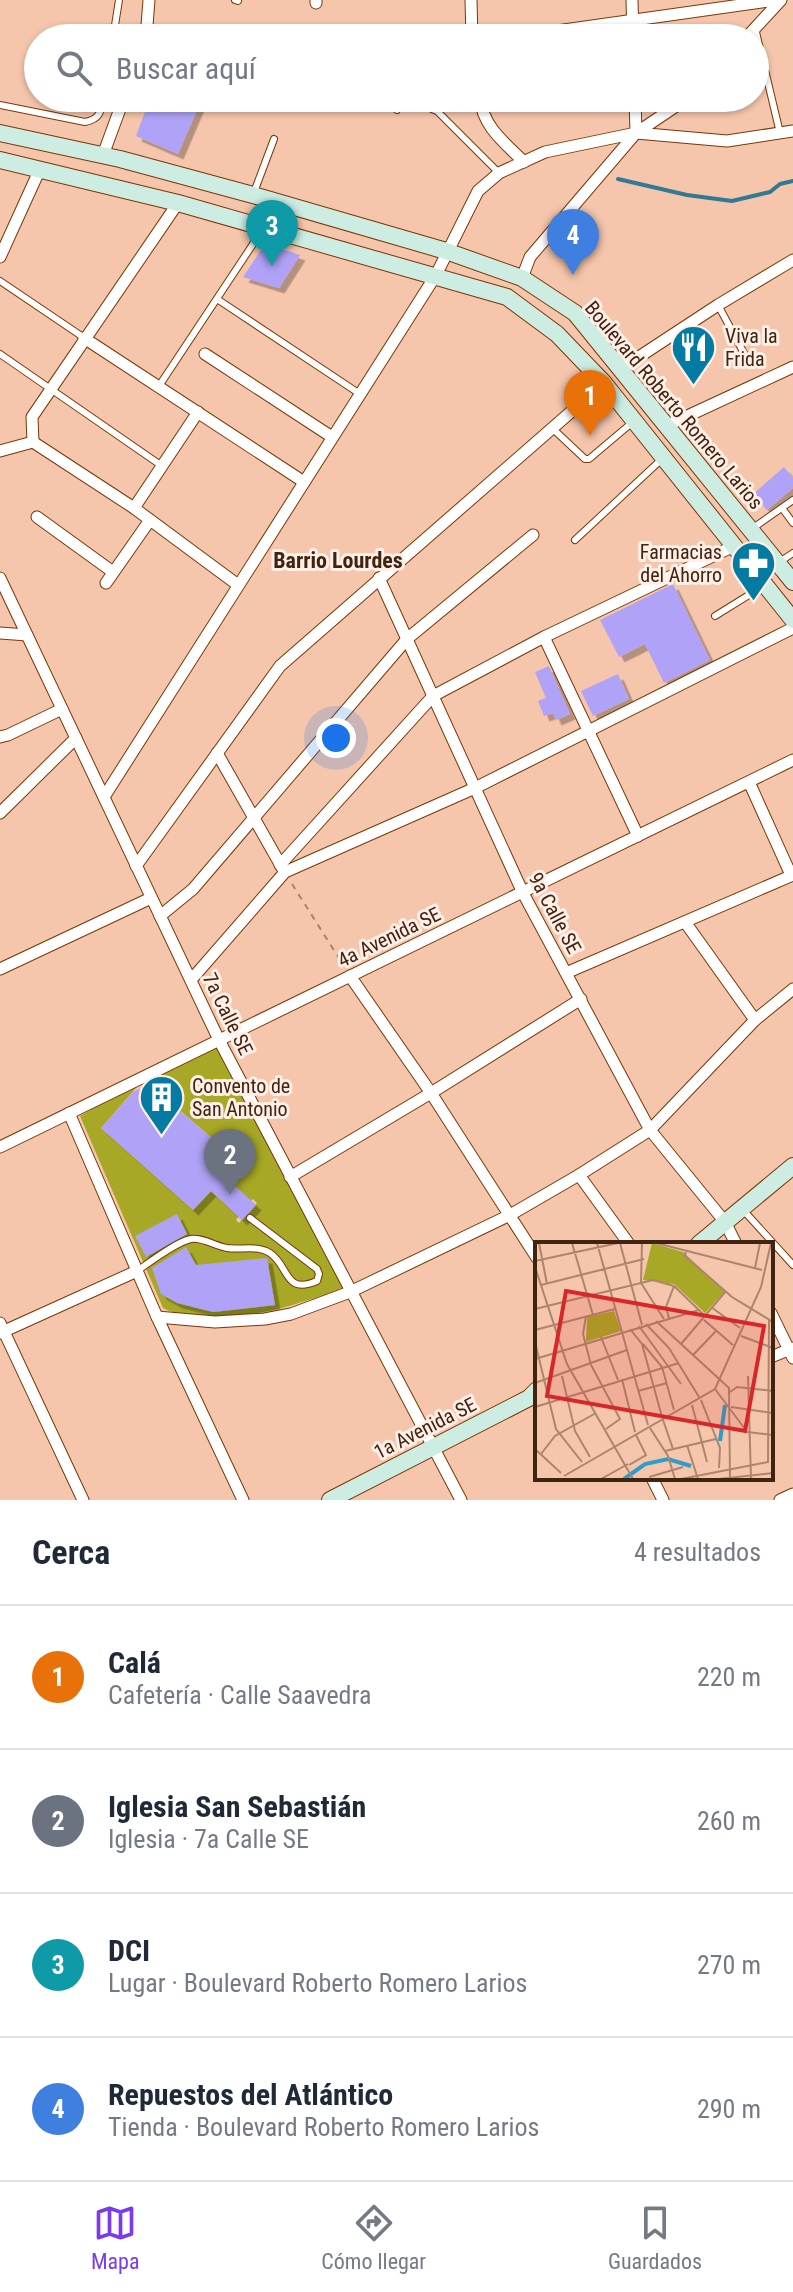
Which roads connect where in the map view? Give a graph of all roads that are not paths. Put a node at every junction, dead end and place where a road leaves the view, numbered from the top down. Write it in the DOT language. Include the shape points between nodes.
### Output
graph roads {
  1 [pos="119,0"];
  2 [pos="149,0"];
  3 [pos="471,0"];
  4 [pos="632,0"];
  5 [pos="778,0"];
  6 [pos="633,18"];
  7 [pos="115,24"];
  8 [pos="147,24"];
  9 [pos="472,24"];
  10 [pos="595,24"];
  11 [pos="633,24"];
  12 [pos="758,24"];
  13 [pos="769,87"];
  14 [pos="0,105"];
  15 [pos="24,110"];
  16 [pos="35,112"];
  17 [pos="100,112"];
  18 [pos="119,112"];
  19 [pos="438,112"];
  20 [pos="482,112"];
  21 [pos="635,112"];
  22 [pos="667,112"];
  23 [pos="793,131"];
  24 [pos="0,133"];
  25 [pos="636,133"];
  26 [pos="780,133"];
  27 [pos="274,139"];
  28 [pos="103,155"];
  29 [pos="0,160"];
  30 [pos="524,162"];
  31 [pos="40,169"];
  32 [pos="499,173"];
  33 [pos="253,195"];
  34 [pos="178,203"];
  35 [pos="264,227"];
  36 [pos="446,251"];
  37 [pos="0,257"];
  38 [pos="793,260"];
  39 [pos="436,275"];
  40 [pos="522,278"];
  41 [pos="0,281"];
  42 [pos="217,299"];
  43 [pos="718,305"];
  44 [pos="84,338"];
  45 [pos="0,354"];
  46 [pos="205,354"];
  47 [pos="746,357"];
  48 [pos="793,367"];
  49 [pos="622,368"];
  50 [pos="604,383"];
  51 [pos="159,386"];
  52 [pos="50,389"];
  53 [pos="360,394"];
  54 [pos="198,412"];
  55 [pos="634,421"];
  56 [pos="668,425"];
  57 [pos="552,428"];
  58 [pos="332,437"];
  59 [pos="33,442"];
  60 [pos="0,451"];
  61 [pos="663,458"];
  62 [pos="162,466"];
  63 [pos="304,482"];
  64 [pos="793,500"];
  65 [pos="134,508"];
  66 [pos="782,508"];
  67 [pos="37,517"];
  68 [pos="150,520"];
  69 [pos="793,523"];
  70 [pos="751,529"];
  71 [pos="533,535"];
  72 [pos="575,540"];
  73 [pos="734,546"];
  74 [pos="793,553"];
  75 [pos="778,563"];
  76 [pos="113,572"];
  77 [pos="0,578"];
  78 [pos="379,578"];
  79 [pos="793,582"];
  80 [pos="106,583"];
  81 [pos="238,585"];
  82 [pos="765,585"];
  83 [pos="715,616"];
  84 [pos="793,620"];
  85 [pos="793,628"];
  86 [pos="0,633"];
  87 [pos="27,635"];
  88 [pos="544,637"];
  89 [pos="407,639"];
  90 [pos="433,696"];
  91 [pos="62,709"];
  92 [pos="590,730"];
  93 [pos="0,737"];
  94 [pos="76,738"];
  95 [pos="217,753"];
  96 [pos="793,760"];
  97 [pos="749,782"];
  98 [pos="475,788"];
  99 [pos="104,797"];
  100 [pos="0,813"];
  101 [pos="254,816"];
  102 [pos="638,836"];
  103 [pos="136,866"];
  104 [pos="282,869"];
  105 [pos="792,875"];
  106 [pos="523,893"];
  107 [pos="151,898"];
  108 [pos="160,916"];
  109 [pos="685,922"];
  110 [pos="0,969"];
  111 [pos="566,973"];
  112 [pos="350,976"];
  113 [pos="191,980"];
  114 [pos="793,989"];
  115 [pos="581,999"];
  116 [pos="755,1020"];
  117 [pos="219,1040"];
  118 [pos="431,1093"];
  119 [pos="69,1113"];
  120 [pos="650,1130"];
  121 [pos="0,1147"];
  122 [pos="793,1166"];
  123 [pos="579,1175"];
  124 [pos="290,1177"];
  125 [pos="741,1208"];
  126 [pos="510,1215"];
  127 [pos="250,1218"];
  128 [pos="725,1222"];
  129 [pos="628,1242"];
  130 [pos="701,1242"];
  131 [pos="735,1242"];
  132 [pos="772,1242"];
  133 [pos="773,1243"];
  134 [pos="535,1255"];
  135 [pos="793,1265"];
  136 [pos="137,1271"];
  137 [pos="350,1292"];
  138 [pos="157,1317"];
  139 [pos="773,1317"];
  140 [pos="1,1329"];
  141 [pos="792,1352"];
  142 [pos="535,1392"];
  143 [pos="432,1446"];
  144 [pos="653,1480"];
  145 [pos="793,1494"];
  146 [pos="83,1500"];
  147 [pos="243,1500"];
  148 [pos="330,1500"];
  149 [pos="461,1500"];
  150 [pos="663,1500"];
  151 [pos="780,1500"];
  1 -- 7 [label="lane"];
  2 -- 8 [label="street"];
  3 -- 9 [label="street"];
  4 -- 6 [label="street"];
  5 -- 6 [label="street"];
  5 -- 12 [label="street"];
  6 -- 10 [label="street"];
  6 -- 11 [label="street"];
  13 -- 26 [label="lane"];
  14 -- 15 [label="lane"];
  16 -- 17 [label="lane" via="85,122"];
  18 -- 28 [label="street"];
  19 -- 32 [label="lane"];
  20 -- 30 [label="street"];
  21 -- 25 [label="street"];
  22 -- 25 [label="street"];
  23 -- 26 [label="street"];
  24 -- 28 [label="main road, Boulevard Roberto Romero Larios"];
  25 -- 26 [label="street" via="727,141"];
  25 -- 30 [label="street" via="545,152"];
  25 -- 40 [label="street" via="530,257"];
  27 -- 33 [label="lane"];
  28 -- 33 [label="main road, Boulevard Roberto Romero Larios"];
  29 -- 31 [label="main road, Boulevard Roberto Romero Larios"];
  30 -- 32 [label="street"];
  31 -- 34 [label="main road, Boulevard Roberto Romero Larios"];
  31 -- 37 [label="street"];
  32 -- 36 [label="street" via="478,191"];
  33 -- 36 [label="main road, Boulevard Roberto Romero Larios"];
  34 -- 35 [label="main road, Boulevard Roberto Romero Larios"];
  34 -- 44 [label="street"];
  35 -- 39 [label="main road, Boulevard Roberto Romero Larios"];
  35 -- 42 [label="lane"];
  36 -- 39 [label="street"];
  36 -- 40 [label="main road, Boulevard Roberto Romero Larios"];
  38 -- 43 [label="street"];
  39 -- 50 [label="main road, Boulevard Roberto Romero Larios" via="507,297 557,334"];
  39 -- 53 [label="street"];
  40 -- 49 [label="main road, Boulevard Roberto Romero Larios" via="575,313"];
  41 -- 44 [label="lane"];
  42 -- 51 [label="lane"];
  42 -- 53 [label="lane"];
  43 -- 47 [label="lane"];
  43 -- 49 [label="street"];
  44 -- 51 [label="street"];
  44 -- 52 [label="street"];
  45 -- 52 [label="lane"];
  46 -- 58 [label="street"];
  48 -- 56 [label="street"];
  49 -- 56 [label="main road, Boulevard Roberto Romero Larios"];
  50 -- 55 [label="main road, Boulevard Roberto Romero Larios"];
  50 -- 57 [label="street"];
  51 -- 54 [label="street"];
  52 -- 59 [label="street" via="32,417"];
  52 -- 62 [label="lane"];
  53 -- 58 [label="street"];
  54 -- 62 [label="street"];
  54 -- 63 [label="street"];
  55 -- 57 [label="lane" via="589,459"];
  55 -- 61 [label="main road, Boulevard Roberto Romero Larios"];
  56 -- 70 [label="main road, Boulevard Roberto Romero Larios"];
  57 -- 78 [label="street"];
  58 -- 63 [label="street"];
  59 -- 60 [label="street"];
  59 -- 65 [label="street"];
  61 -- 72 [label="lane"];
  61 -- 73 [label="main road, Boulevard Roberto Romero Larios"];
  62 -- 65 [label="street"];
  63 -- 81 [label="street"];
  64 -- 66 [label="lane"];
  65 -- 68 [label="street"];
  66 -- 69 [label="lane"];
  66 -- 70 [label="lane"];
  67 -- 76 [label="street"];
  68 -- 76 [label="street"];
  68 -- 81 [label="street"];
  70 -- 75 [label="main road, Boulevard Roberto Romero Larios"];
  71 -- 89 [label="street"];
  73 -- 82 [label="main road, Boulevard Roberto Romero Larios"];
  73 -- 88 [label="street"];
  74 -- 75 [label="lane"];
  75 -- 79 [label="main road, Boulevard Roberto Romero Larios"];
  76 -- 80 [label="street"];
  77 -- 87 [label="street, 7a Calle SE"];
  78 -- 89 [label="street, 9a Calle SE"];
  78 -- 95 [label="street" via="280,666"];
  81 -- 99 [label="street"];
  82 -- 83 [label="lane"];
  82 -- 84 [label="main road, Boulevard Roberto Romero Larios"];
  85 -- 92 [label="street"];
  86 -- 87 [label="street"];
  87 -- 91 [label="street, 7a Calle SE"];
  88 -- 90 [label="street"];
  88 -- 92 [label="street"];
  89 -- 90 [label="street, 9a Calle SE"];
  89 -- 101 [label="street"];
  90 -- 98 [label="street, 9a Calle SE"];
  90 -- 104 [label="street"];
  91 -- 93 [label="street"];
  91 -- 94 [label="street, 7a Calle SE"];
  92 -- 98 [label="street"];
  92 -- 102 [label="street"];
  94 -- 99 [label="street, 7a Calle SE"];
  94 -- 100 [label="street"];
  95 -- 101 [label="street"];
  95 -- 103 [label="street"];
  96 -- 97 [label="street, 4a Avenida SE"];
  97 -- 102 [label="street, 4a Avenida SE"];
  97 -- 105 [label="street"];
  98 -- 104 [label="street"];
  98 -- 106 [label="street, 9a Calle SE"];
  99 -- 103 [label="street, 7a Calle SE"];
  101 -- 104 [label="street"];
  101 -- 108 [label="street" via="193,889"];
  102 -- 106 [label="street, 4a Avenida SE"];
  103 -- 107 [label="street, 7a Calle SE"];
  104 -- 113 [label="street"];
  105 -- 109 [label="street"];
  106 -- 111 [label="street, 9a Calle SE"];
  106 -- 112 [label="street, 4a Avenida SE"];
  107 -- 108 [label="street, 7a Calle SE"];
  107 -- 110 [label="street"];
  108 -- 113 [label="street, 7a Calle SE"];
  109 -- 111 [label="street"];
  109 -- 116 [label="street"];
  111 -- 115 [label="street, 9a Calle SE"];
  112 -- 117 [label="street, 4a Avenida SE"];
  112 -- 118 [label="street"];
  113 -- 117 [label="street, 7a Calle SE"];
  114 -- 116 [label="street"];
  115 -- 118 [label="street"];
  115 -- 120 [label="street, 9a Calle SE"];
  116 -- 120 [label="street"];
  117 -- 119 [label="street, 4a Avenida SE"];
  117 -- 124 [label="street, 7a Calle SE"];
  118 -- 124 [label="street"];
  118 -- 126 [label="street"];
  119 -- 121 [label="street, 4a Avenida SE"];
  119 -- 136 [label="street"];
  120 -- 123 [label="street"];
  120 -- 128 [label="street, 9a Calle SE"];
  122 -- 125 [label="main road"];
  123 -- 126 [label="street"];
  123 -- 129 [label="street"];
  124 -- 137 [label="street, 7a Calle SE"];
  125 -- 128 [label="main road"];
  125 -- 132 [label="lane"];
  126 -- 134 [label="street"];
  126 -- 137 [label="street"];
  127 -- 136 [label="lane" via="317,1269 317,1281 292,1282 266,1251 195,1239"];
  128 -- 130 [label="main road"];
  128 -- 131 [label="street, 9a Calle SE"];
  133 -- 135 [label="lane"];
  136 -- 138 [label="street"];
  136 -- 140 [label="street"];
  137 -- 138 [label="street" via="265,1319"];
  137 -- 143 [label="street, 7a Calle SE"];
  138 -- 147 [label="street"];
  139 -- 141 [label="street"];
  140 -- 146 [label="street"];
  142 -- 143 [label="main road, 1a Avenida SE"];
  143 -- 148 [label="main road, 1a Avenida SE"];
  143 -- 149 [label="street, 7a Calle SE"];
  144 -- 150 [label="street"];
  145 -- 151 [label="street"];
}
